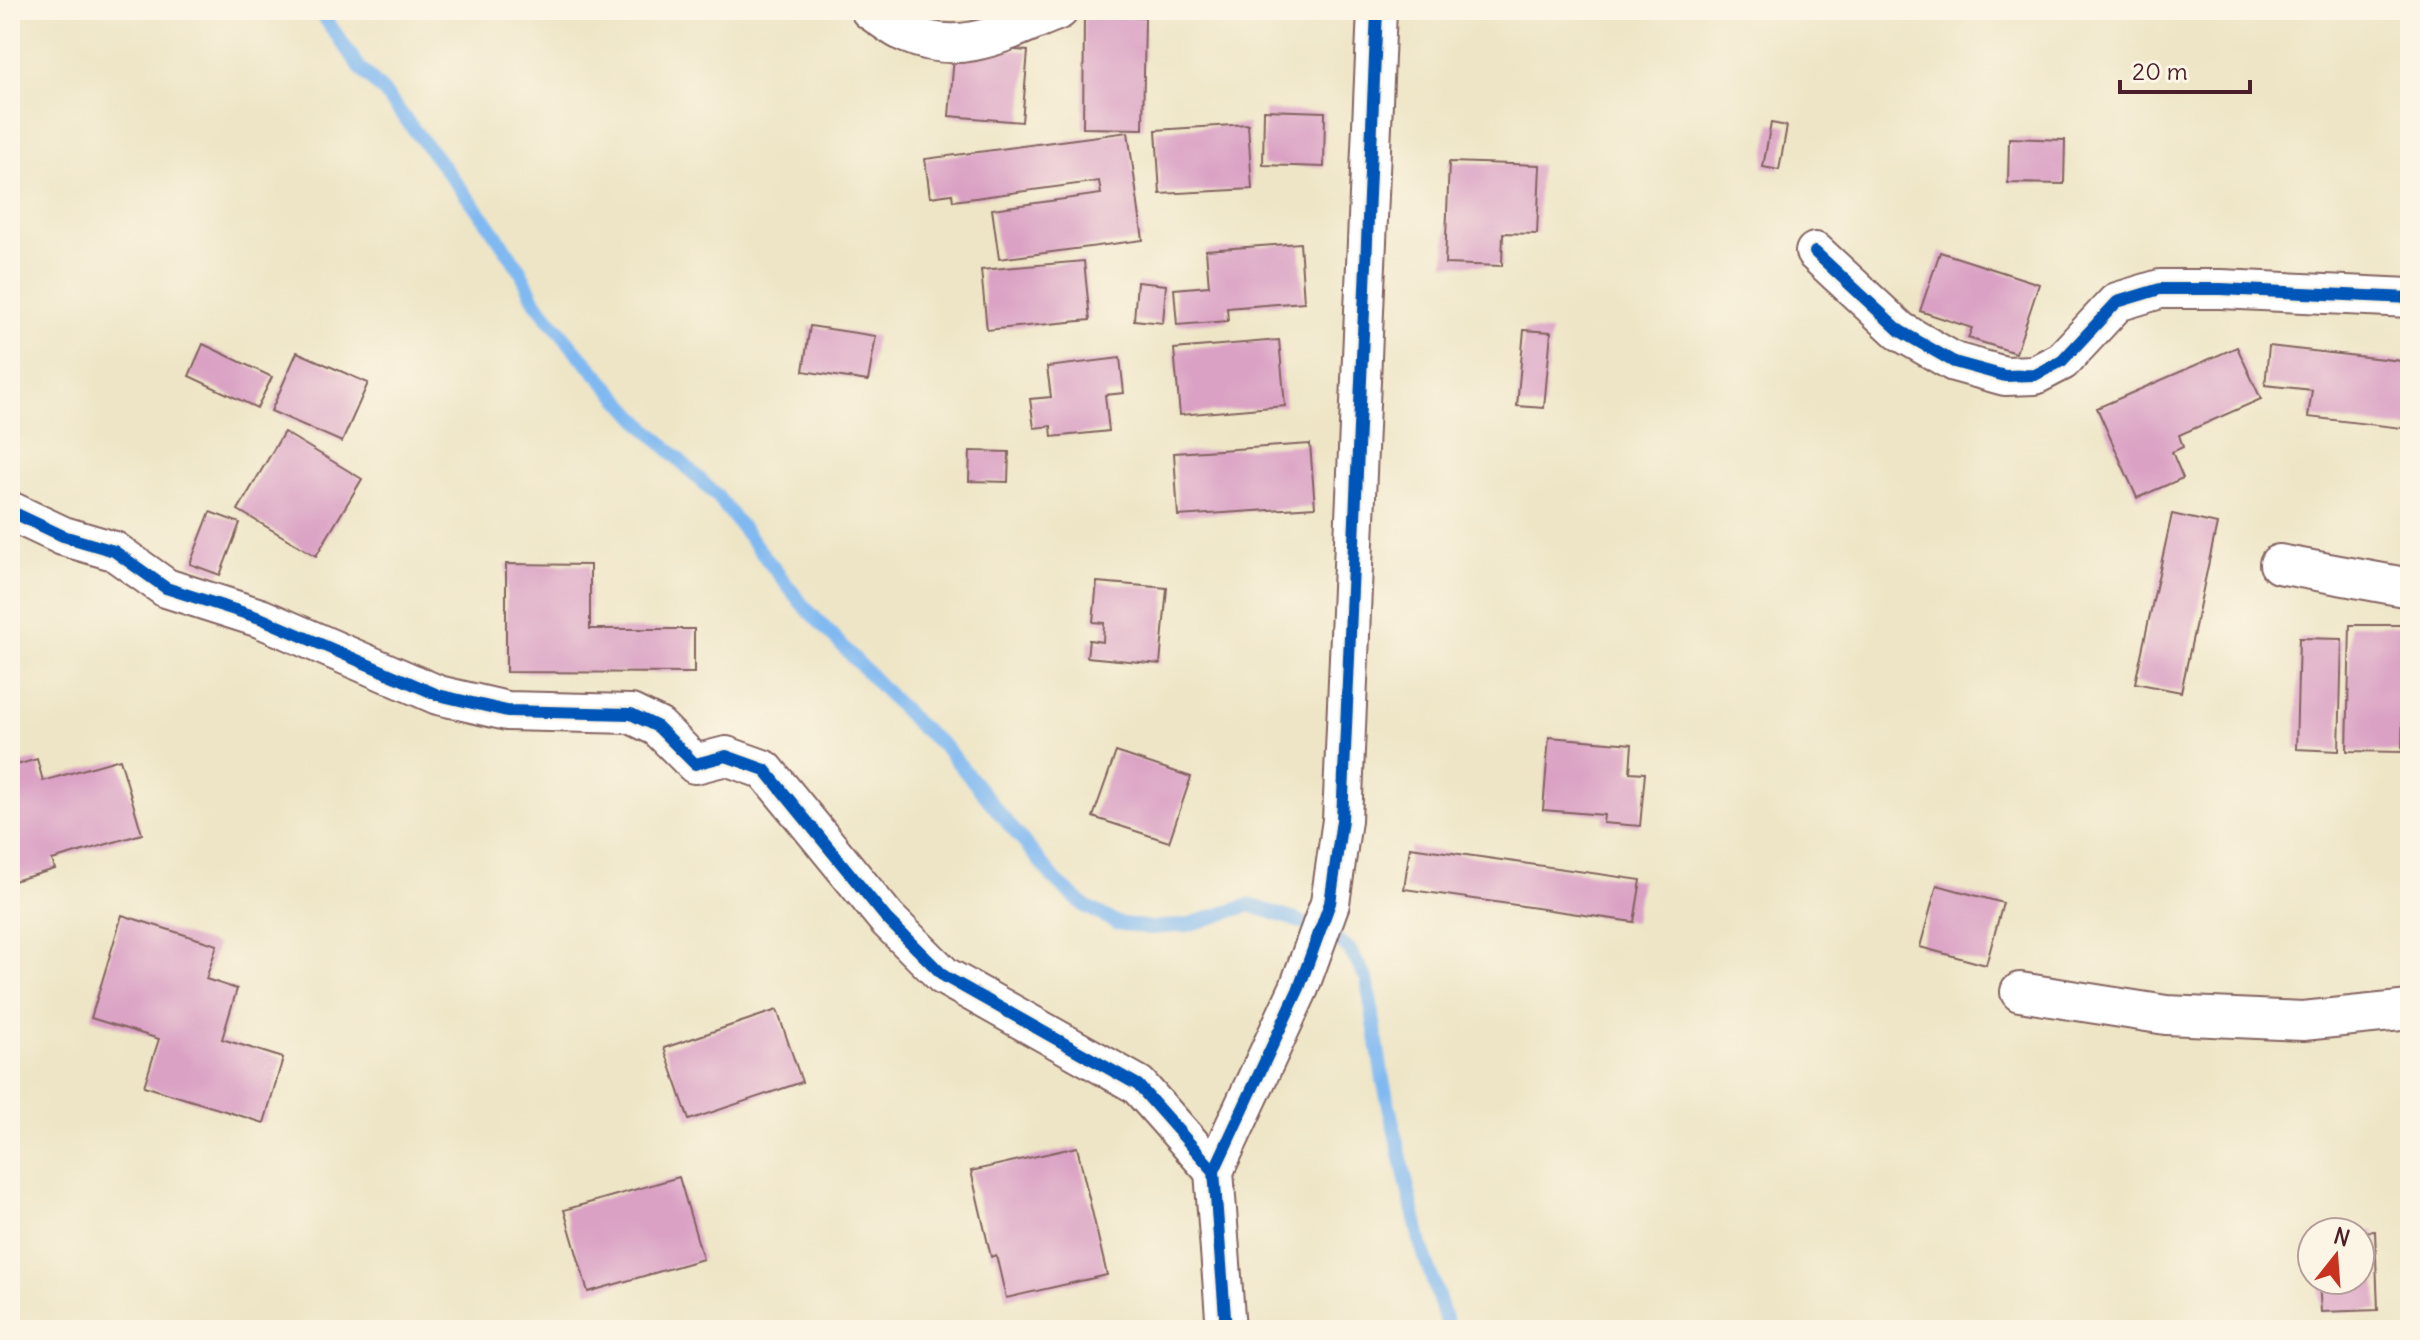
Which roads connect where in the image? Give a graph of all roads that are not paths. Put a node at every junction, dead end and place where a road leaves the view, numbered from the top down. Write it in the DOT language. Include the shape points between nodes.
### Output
graph roads {
  1 [pos="870,10"];
  2 [pos="1059,10"];
  3 [pos="1377,10"];
  4 [pos="1815,252"];
  5 [pos="2410,298"];
  6 [pos="10,511"];
  7 [pos="2279,564"];
  8 [pos="2410,588"];
  9 [pos="2020,992"];
  10 [pos="2410,1010"];
  11 [pos="1214,1171"];
  12 [pos="1226,1330"];
  1 -- 2 [label="street" via="906,33 940,44 976,43"];
  3 -- 11 [label="street" via="1342,820 1330,903 1304,974"];
  4 -- 5 [label="street" via="1900,331 1954,362 2005,376 2035,375 2062,361 2117,302 2160,289"];
  6 -- 11 [label="street" via="63,536 114,551 166,588 260,618 438,695 507,711 631,714 658,727 695,764 726,756 765,770 887,919 944,976 1138,1085"];
  7 -- 8 [label="street"];
  9 -- 10 [label="street" via="2166,1015 2303,1021"];
  11 -- 12 [label="street"];
}
